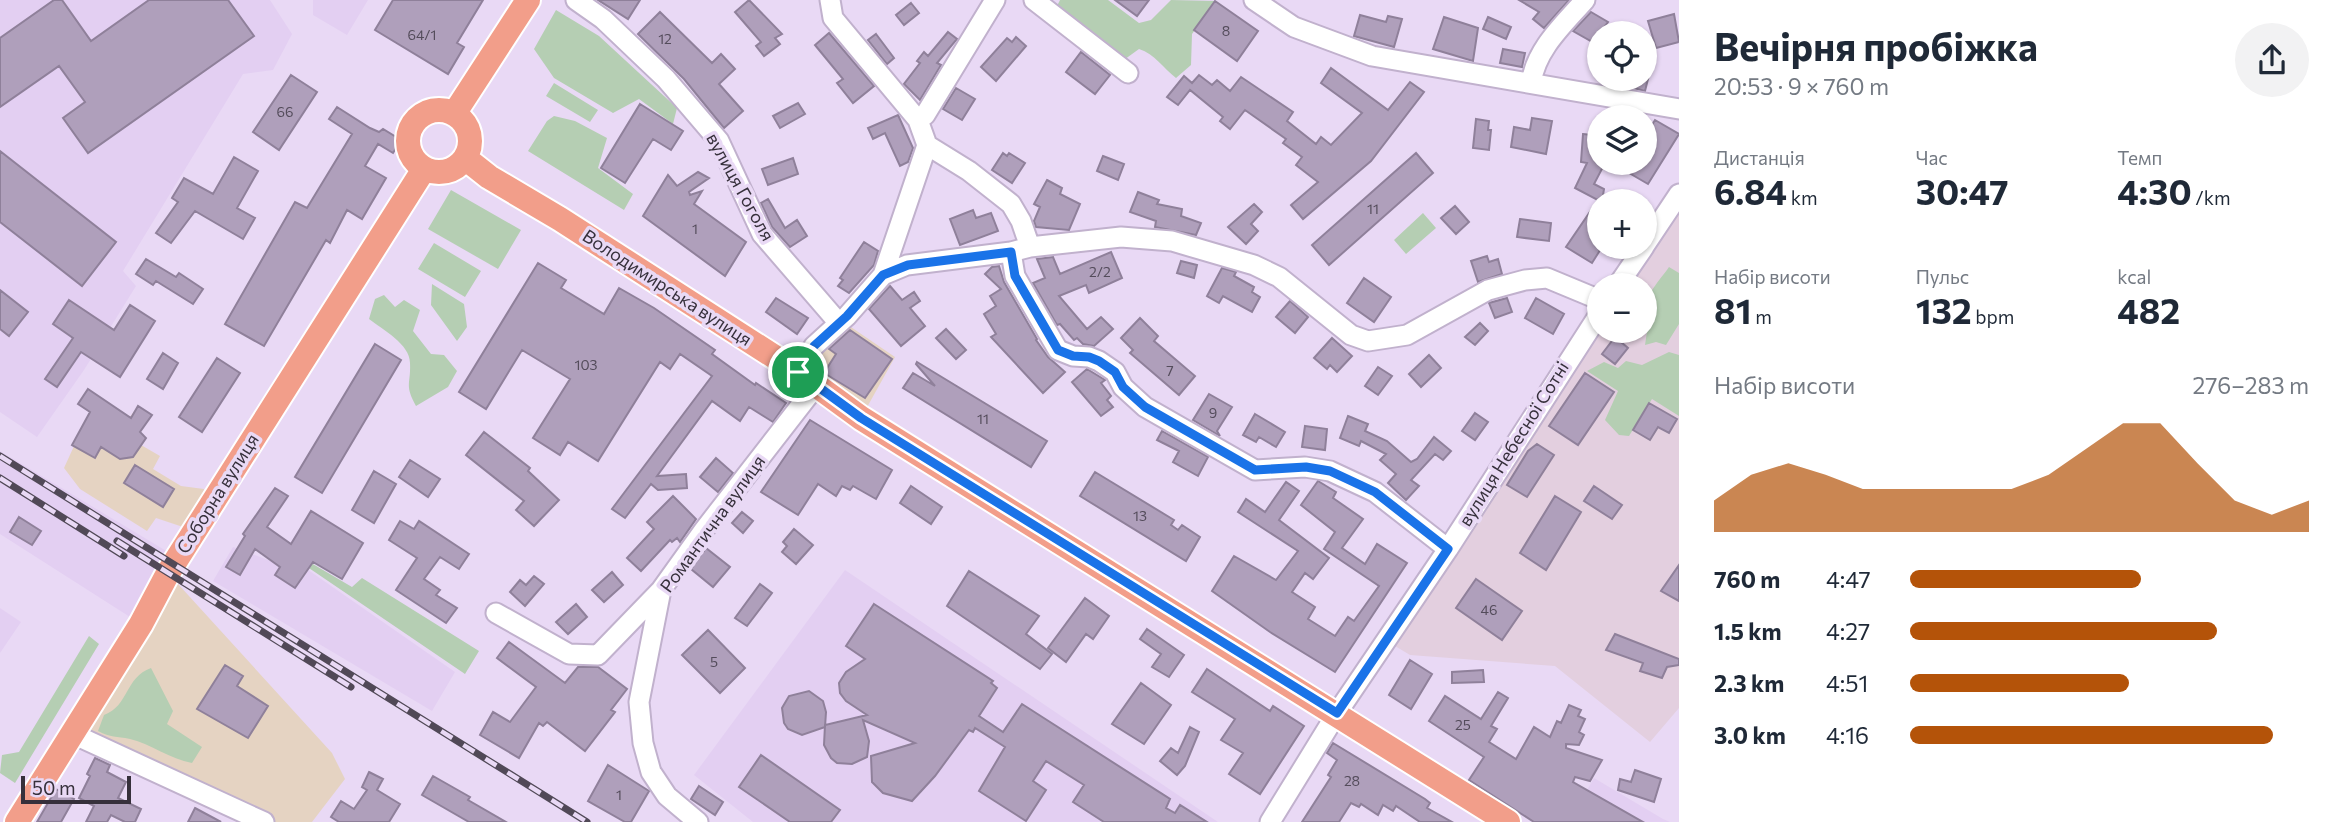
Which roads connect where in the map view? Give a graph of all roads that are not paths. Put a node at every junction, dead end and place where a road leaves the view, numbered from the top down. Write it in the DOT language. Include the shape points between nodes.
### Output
graph roads {
  1 [pos="528,0"];
  2 [pos="576,0"];
  3 [pos="830,0"];
  4 [pos="995,0"];
  5 [pos="1034,0"];
  6 [pos="1585,0"];
  7 [pos="1258,1"];
  8 [pos="1128,73"];
  9 [pos="1531,83"];
  10 [pos="1679,108"];
  11 [pos="454,114"];
  12 [pos="918,120"];
  13 [pos="927,145"];
  14 [pos="465,158"];
  15 [pos="424,169"];
  16 [pos="1679,194"];
  17 [pos="1657,227"];
  18 [pos="1021,249"];
  19 [pos="883,275"];
  20 [pos="1587,295"];
  21 [pos="838,322"];
  22 [pos="1587,333"];
  23 [pos="807,379"];
  24 [pos="1448,549"];
  25 [pos="661,590"];
  26 [pos="496,613"];
  27 [pos="1337,713"];
  28 [pos="73,734"];
  29 [pos="23,816"];
  30 [pos="264,822"];
  31 [pos="698,822"];
  32 [pos="1270,822"];
  33 [pos="1508,822"];
  1 -- 11 [label="main road"];
  2 -- 21 [label="street, вулиця Гоголя" via="603,19 666,79 719,141 762,234"];
  3 -- 12 [label="street" via="833,18"];
  4 -- 12 [label="street"];
  5 -- 8 [label="street"];
  6 -- 9 [label="street" via="1545,46"];
  7 -- 9 [label="street" via="1294,27 1372,56"];
  9 -- 10 [label="street"];
  11 -- 14 [label="main road" via="469,133"];
  11 -- 15 [label="main road" via="430,111 414,122 407,143"];
  12 -- 13 [label="street"];
  13 -- 18 [label="street" via="1011,204 1021,221"];
  13 -- 19 [label="street"];
  14 -- 15 [label="main road" via="445,172"];
  14 -- 23 [label="main road, Володимирська вулиця"];
  15 -- 28 [label="main road, Соборна вулиця" via="168,573"];
  16 -- 17 [label="street"];
  18 -- 19 [label="street" via="908,265"];
  18 -- 20 [label="street" via="1121,237 1172,241 1279,277 1351,335 1368,341 1407,335 1488,289 1525,279 1547,278"];
  18 -- 24 [label="street" via="1015,276 1058,350 1099,361 1115,372 1123,387 1145,407 1255,470 1306,467 1330,471 1375,492"];
  19 -- 21 [label="street, Романтична вулиця"];
  21 -- 23 [label="street, Романтична вулиця" via="814,346"];
  22 -- 24 [label="street, вулиця Небесної Сотні"];
  23 -- 25 [label="street, Романтична вулиця"];
  23 -- 27 [label="main road, Володимирська вулиця" via="1088,561"];
  24 -- 27 [label="street, вулиця Небесної Сотні"];
  25 -- 26 [label="street" via="598,655 569,654"];
  25 -- 31 [label="street, Романтична вулиця" via="639,702 643,743 650,772 667,796"];
  27 -- 32 [label="street, вулиця Небесної Сотні"];
  27 -- 33 [label="main road, Володимирська вулиця"];
  28 -- 29 [label="main road, Соборна вулиця"];
  28 -- 30 [label="street"];
}
